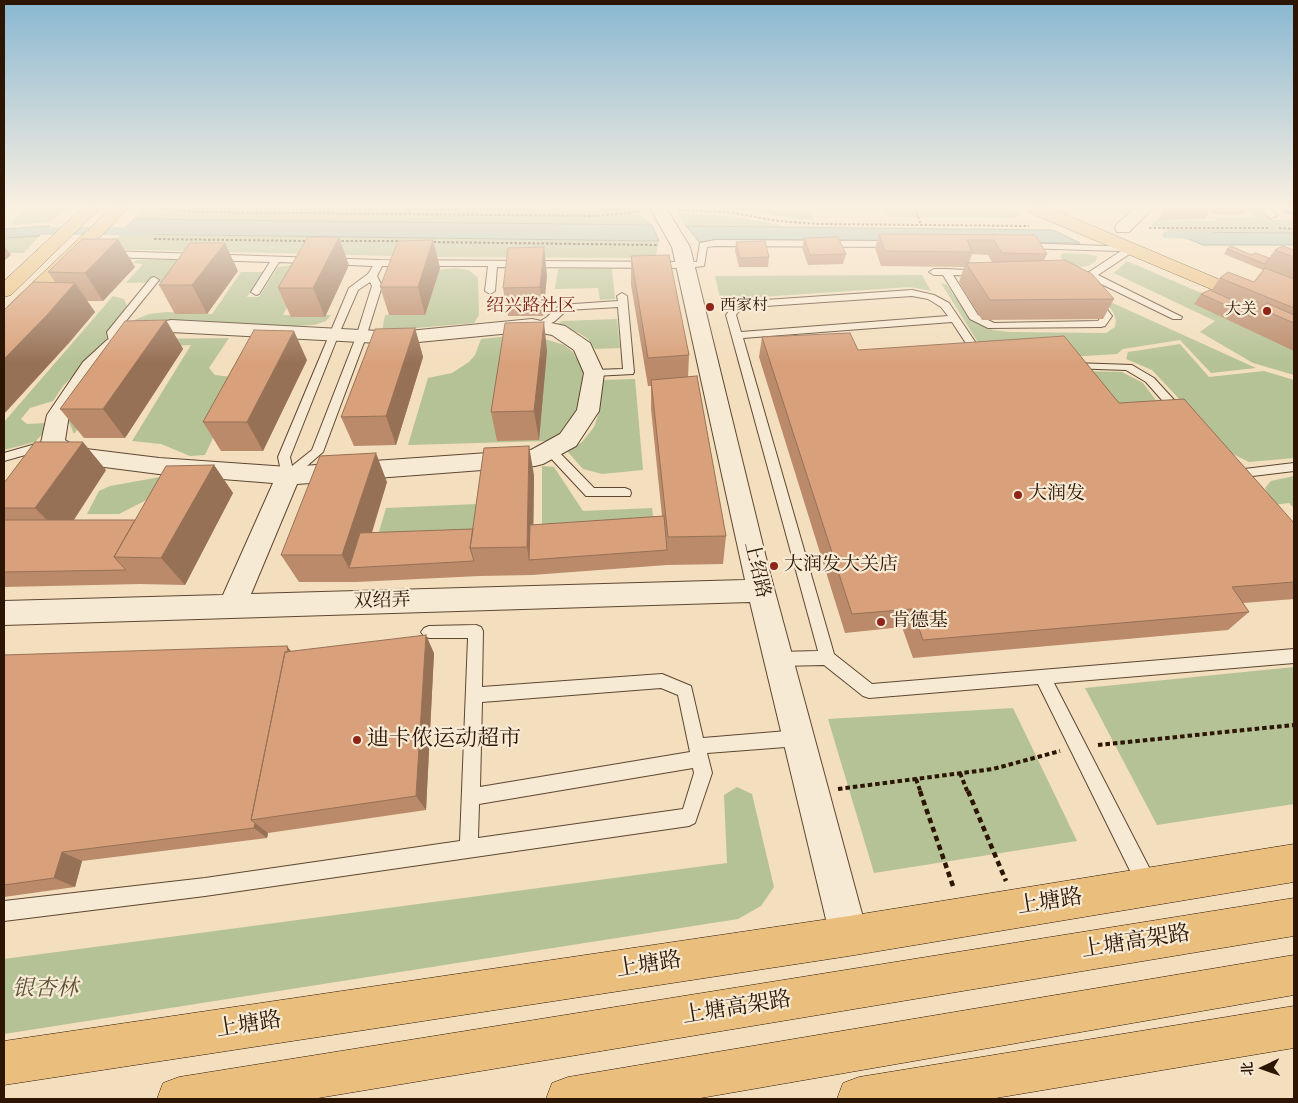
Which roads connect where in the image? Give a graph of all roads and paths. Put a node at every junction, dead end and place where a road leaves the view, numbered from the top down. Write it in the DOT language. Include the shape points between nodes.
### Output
graph roads {
  1 [pos="38,259"];
  2 [pos="75,259"];
  3 [pos="277,259"];
  4 [pos="289,259"];
  5 [pos="678,259"];
  6 [pos="685,259"];
  7 [pos="701,259"];
  8 [pos="1115,259"];
  9 [pos="1156,259"];
  10 [pos="1199,259"];
  11 [pos="379,263"];
  12 [pos="493,264"];
  13 [pos="686,265"];
  14 [pos="1212,265"];
  15 [pos="934,272"];
  16 [pos="946,272"];
  17 [pos="992,273"];
  18 [pos="1091,275"];
  19 [pos="372,276"];
  20 [pos="1069,279"];
  21 [pos="154,280"];
  22 [pos="4,291"];
  23 [pos="490,291"];
  24 [pos="256,292"];
  25 [pos="1090,293"];
  26 [pos="622,300"];
  27 [pos="1176,317"];
  28 [pos="1294,318"];
  29 [pos="954,319"];
  30 [pos="4,321"];
  31 [pos="538,326"];
  32 [pos="736,335"];
  33 [pos="333,336"];
  34 [pos="361,337"];
  35 [pos="114,344"];
  36 [pos="979,355"];
  37 [pos="1074,366"];
  38 [pos="594,373"];
  39 [pos="1188,422"];
  40 [pos="53,443"];
  41 [pos="550,450"];
  42 [pos="4,457"];
  43 [pos="1227,464"];
  44 [pos="1294,466"];
  45 [pos="1236,474"];
  46 [pos="288,476"];
  47 [pos="1247,488"];
  48 [pos="625,494"];
  49 [pos="761,592"];
  50 [pos="232,606"];
  51 [pos="4,613"];
  52 [pos="429,632"];
  53 [pos="1294,656"];
  54 [pos="827,658"];
  55 [pos="778,660"];
  56 [pos="1043,677"];
  57 [pos="474,695"];
  58 [pos="1294,725"];
  59 [pos="799,738"];
  60 [pos="1078,747"];
  61 [pos="698,753"];
  62 [pos="960,773"];
  63 [pos="916,779"];
  64 [pos="812,792"];
  65 [pos="470,797"];
  66 [pos="469,849"];
  67 [pos="1294,863"];
  68 [pos="1148,887"];
  69 [pos="1017,909"];
  70 [pos="4,911"];
  71 [pos="964,917"];
  72 [pos="1294,917"];
  73 [pos="849,936"];
  74 [pos="1294,975"];
  75 [pos="1294,1027"];
  76 [pos="4,1063"];
  77 [pos="954,1092"];
  78 [pos="179,1099"];
  79 [pos="568,1099"];
  80 [pos="859,1099"];
  1 -- 22 [label="main road"];
  2 -- 30 [label="main road"];
  3 -- 24 [label="lane"];
  4 -- 11 [label="lane"];
  5 -- 13 [label="path"];
  6 -- 13 [label="street, 上绍路"];
  7 -- 13 [label="lane" via="701,264"];
  8 -- 18 [label="lane"];
  9 -- 28 [label="main road"];
  10 -- 14 [label="main road"];
  11 -- 12 [label="lane"];
  11 -- 19 [label="lane"];
  12 -- 13 [label="lane"];
  12 -- 23 [label="lane"];
  13 -- 49 [label="street, 上绍路"];
  15 -- 16 [label="lane"];
  16 -- 17 [label="lane"];
  16 -- 25 [label="lane" via="974,317 992,326 1101,324 1107,316"];
  18 -- 20 [label="lane"];
  18 -- 27 [label="lane"];
  19 -- 33 [label="lane" via="354,288"];
  19 -- 34 [label="lane" via="377,286"];
  21 -- 35 [label="lane" via="112,332"];
  26 -- 31 [label="lane" via="564,307"];
  26 -- 38 [label="lane" via="629,372"];
  29 -- 32 [label="lane"];
  29 -- 32 [label="lane" via="945,305 931,297 912,293 750,304 738,306 731,316"];
  29 -- 36 [label="lane"];
  31 -- 34 [label="street" via="532,324 398,338"];
  31 -- 38 [label="street" via="558,330 583,347"];
  32 -- 54 [label="lane"];
  33 -- 34 [label="street"];
  33 -- 35 [label="street" via="171,326 138,332"];
  33 -- 46 [label="lane" via="284,456"];
  34 -- 46 [label="lane" via="317,452"];
  35 -- 40 [label="street" via="90,366 58,415"];
  37 -- 39 [label="lane" via="1128,367 1150,380"];
  38 -- 41 [label="street" via="588,411 568,440"];
  40 -- 42 [label="lane"];
  40 -- 46 [label="street" via="73,455 159,466"];
  41 -- 46 [label="street" via="536,458"];
  41 -- 48 [label="lane" via="591,494"];
  43 -- 45 [label="lane"];
  44 -- 45 [label="lane"];
  45 -- 47 [label="lane"];
  46 -- 50 [label="street"];
  49 -- 50 [label="street, 双绍弄"];
  49 -- 55 [label="street, 上绍路"];
  50 -- 51 [label="street, 双绍弄"];
  52 -- 57 [label="lane" via="476,631"];
  53 -- 56 [label="lane"];
  54 -- 55 [label="lane"];
  54 -- 56 [label="lane" via="869,691"];
  55 -- 59 [label="street, 上绍路"];
  56 -- 60 [label="lane"];
  57 -- 61 [label="lane" via="662,681 685,691"];
  57 -- 65 [label="lane"];
  58 -- 60 [label="path"];
  59 -- 61 [label="lane"];
  59 -- 64 [label="street, 上绍路"];
  60 -- 62 [label="path" via="993,769"];
  60 -- 68 [label="lane"];
  61 -- 65 [label="lane"];
  61 -- 66 [label="lane" via="703,773 689,818"];
  62 -- 63 [label="path"];
  62 -- 69 [label="path"];
  63 -- 64 [label="path"];
  63 -- 71 [label="path"];
  64 -- 73 [label="street, 上绍路"];
  65 -- 66 [label="lane"];
  66 -- 70 [label="lane"];
  67 -- 68 [label="main road, 上塘路"];
  68 -- 69 [label="main road, 上塘路"];
  69 -- 71 [label="main road, 上塘路"];
  71 -- 73 [label="main road, 上塘路"];
  72 -- 78 [label="main road, 上塘高架路"];
  73 -- 76 [label="main road, 上塘路"];
  74 -- 79 [label="main road"];
  75 -- 77 [label="main road"];
  77 -- 80 [label="main road"];
}
